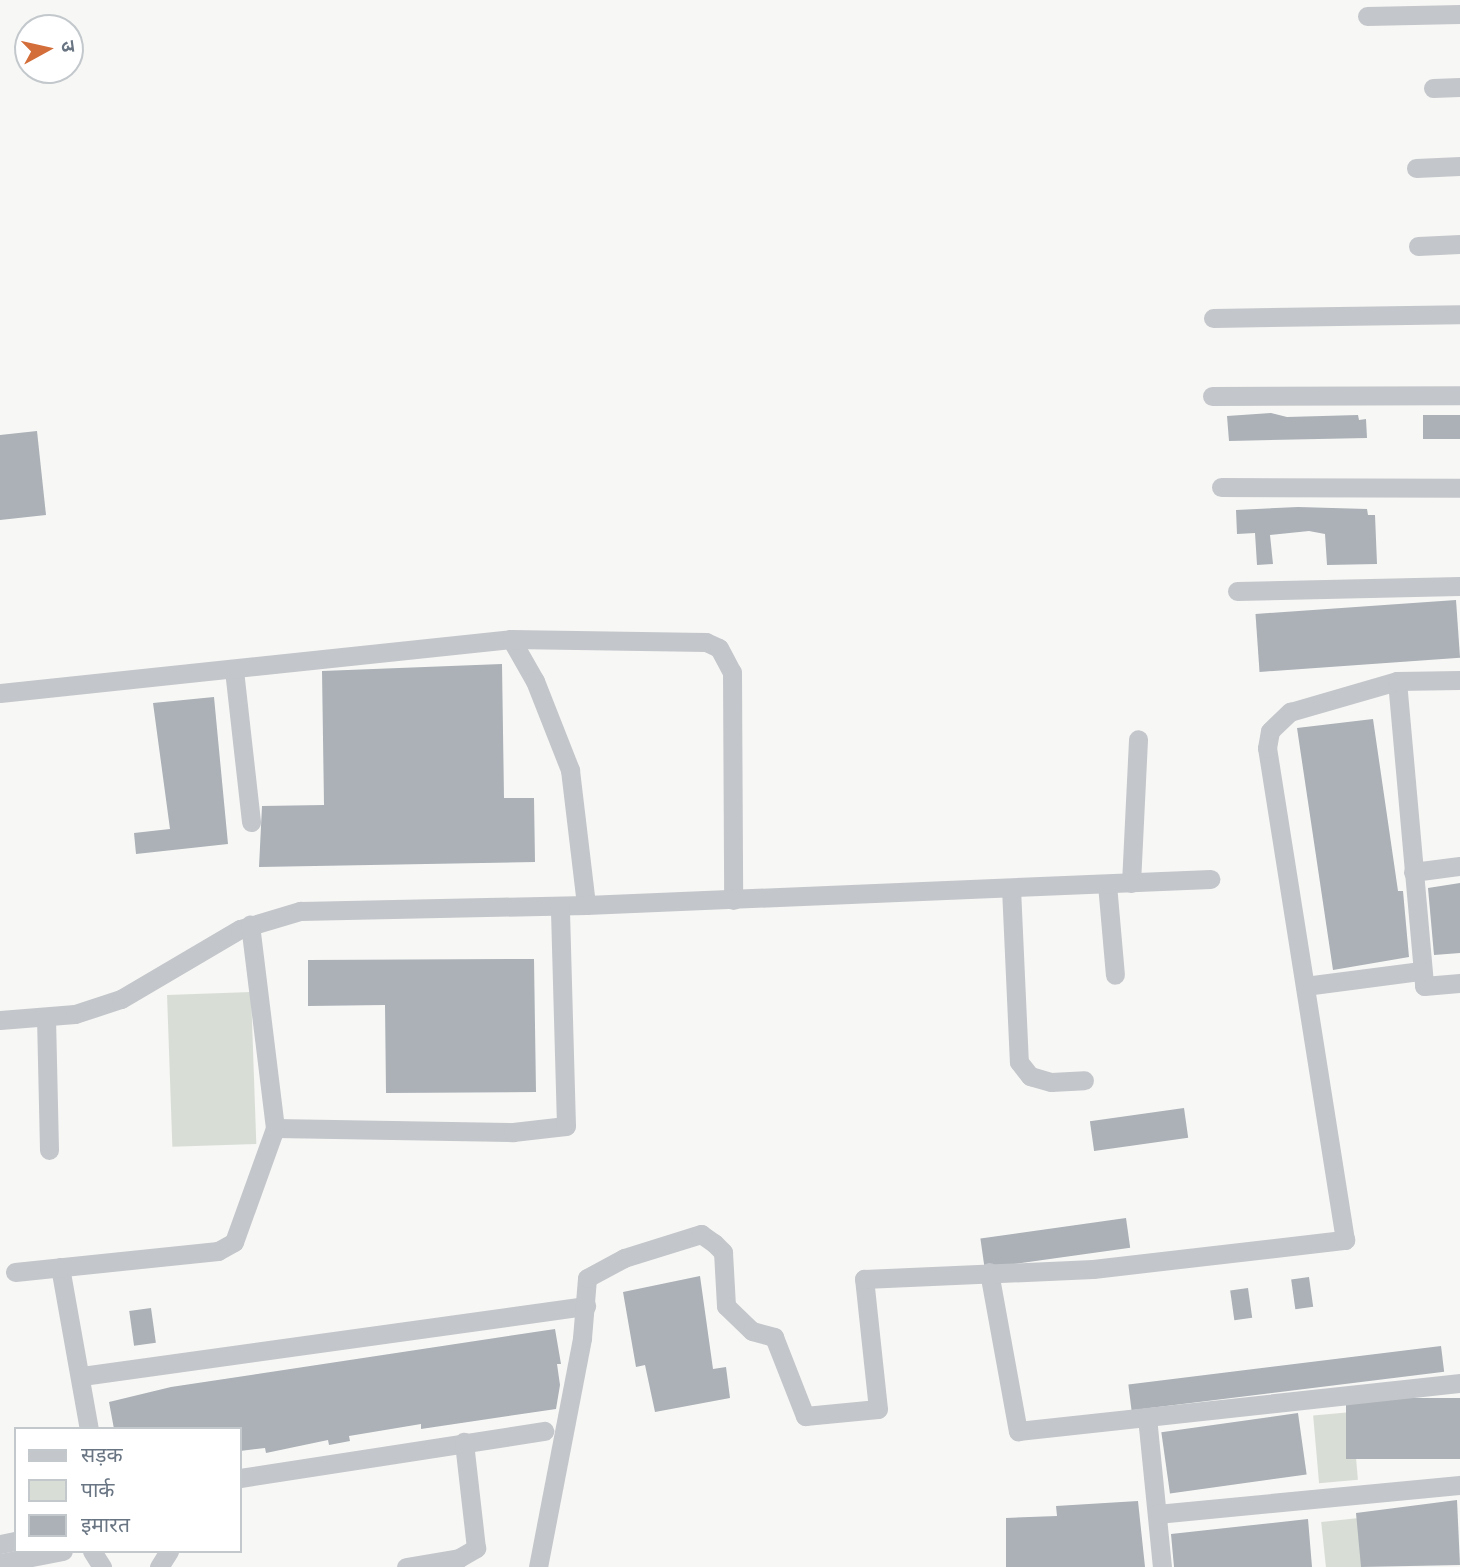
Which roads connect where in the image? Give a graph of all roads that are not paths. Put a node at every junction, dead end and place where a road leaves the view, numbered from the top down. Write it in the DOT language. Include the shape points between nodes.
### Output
graph roads {
  1 [pos="1460,13"];
  2 [pos="1367,16"];
  3 [pos="1460,87"];
  4 [pos="1433,88"];
  5 [pos="1460,166"];
  6 [pos="1416,168"];
  7 [pos="1460,244"];
  8 [pos="1418,246"];
  9 [pos="1460,314"];
  10 [pos="1213,318"];
  11 [pos="1460,395"];
  12 [pos="1212,396"];
  13 [pos="1221,487"];
  14 [pos="1460,488"];
  15 [pos="1460,586"];
  16 [pos="1237,591"];
  17 [pos="511,639"];
  18 [pos="234,670"];
  19 [pos="1460,680"];
  20 [pos="1397,681"];
  21 [pos="0,693"];
  22 [pos="1138,739"];
  23 [pos="251,822"];
  24 [pos="1460,866"];
  25 [pos="1413,872"];
  26 [pos="1210,879"];
  27 [pos="1131,883"];
  28 [pos="1107,884"];
  29 [pos="1011,888"];
  30 [pos="733,900"];
  31 [pos="586,905"];
  32 [pos="560,906"];
  33 [pos="250,925"];
  34 [pos="1422,971"];
  35 [pos="1115,975"];
  36 [pos="1460,983"];
  37 [pos="1305,986"];
  38 [pos="46,1017"];
  39 [pos="0,1020"];
  40 [pos="1084,1080"];
  41 [pos="275,1128"];
  42 [pos="49,1150"];
  43 [pos="60,1267"];
  44 [pos="15,1272"];
  45 [pos="989,1272"];
  46 [pos="586,1306"];
  47 [pos="82,1376"];
  48 [pos="1460,1383"];
  49 [pos="1147,1417"];
  50 [pos="89,1427"];
  51 [pos="544,1431"];
  52 [pos="464,1443"];
  53 [pos="242,1478"];
  54 [pos="1460,1485"];
  55 [pos="1157,1514"];
  56 [pos="52,1553"];
  57 [pos="0,1563"];
  58 [pos="406,1567"];
  59 [pos="538,1567"];
  60 [pos="1162,1567"];
  1 -- 2 [label="street"];
  3 -- 4 [label="street"];
  5 -- 6 [label="street"];
  7 -- 8 [label="street"];
  9 -- 10 [label="street"];
  11 -- 12 [label="street"];
  13 -- 14 [label="street"];
  15 -- 16 [label="street"];
  17 -- 18 [label="street"];
  17 -- 30 [label="street" via="706,642 719,648 732,671"];
  17 -- 31 [label="street" via="535,681 570,769"];
  18 -- 21 [label="street"];
  18 -- 23 [label="street"];
  19 -- 20 [label="street"];
  20 -- 25 [label="street"];
  20 -- 37 [label="street" via="1290,712 1270,732 1268,748"];
  22 -- 27 [label="street"];
  24 -- 25 [label="street"];
  25 -- 34 [label="street"];
  26 -- 27 [label="street"];
  27 -- 28 [label="street"];
  28 -- 29 [label="street"];
  28 -- 35 [label="street"];
  29 -- 30 [label="street"];
  29 -- 40 [label="street" via="1019,1062 1030,1076 1051,1082"];
  30 -- 31 [label="street"];
  31 -- 32 [label="street"];
  32 -- 33 [label="street" via="300,911"];
  32 -- 41 [label="street" via="566,1126 513,1132"];
  33 -- 38 [label="street" via="121,999 75,1014"];
  33 -- 41 [label="street"];
  34 -- 36 [label="street" via="1424,986"];
  34 -- 37 [label="street"];
  37 -- 45 [label="street" via="1345,1240 1093,1269"];
  38 -- 39 [label="street"];
  38 -- 42 [label="street"];
  41 -- 43 [label="street" via="234,1242 218,1251"];
  43 -- 44 [label="street"];
  43 -- 47 [label="street"];
  45 -- 46 [label="street" via="864,1279 878,1409 805,1416 774,1336 752,1331 726,1306 723,1252 701,1234 624,1258 587,1278"];
  45 -- 49 [label="street" via="1018,1432"];
  46 -- 47 [label="street"];
  46 -- 59 [label="street"];
  47 -- 50 [label="street"];
  48 -- 49 [label="street"];
  49 -- 55 [label="street"];
  51 -- 52 [label="street"];
  52 -- 53 [label="street"];
  52 -- 58 [label="street" via="476,1548 459,1558"];
  54 -- 55 [label="street"];
  55 -- 60 [label="street"];
  56 -- 57 [label="street"];
}
